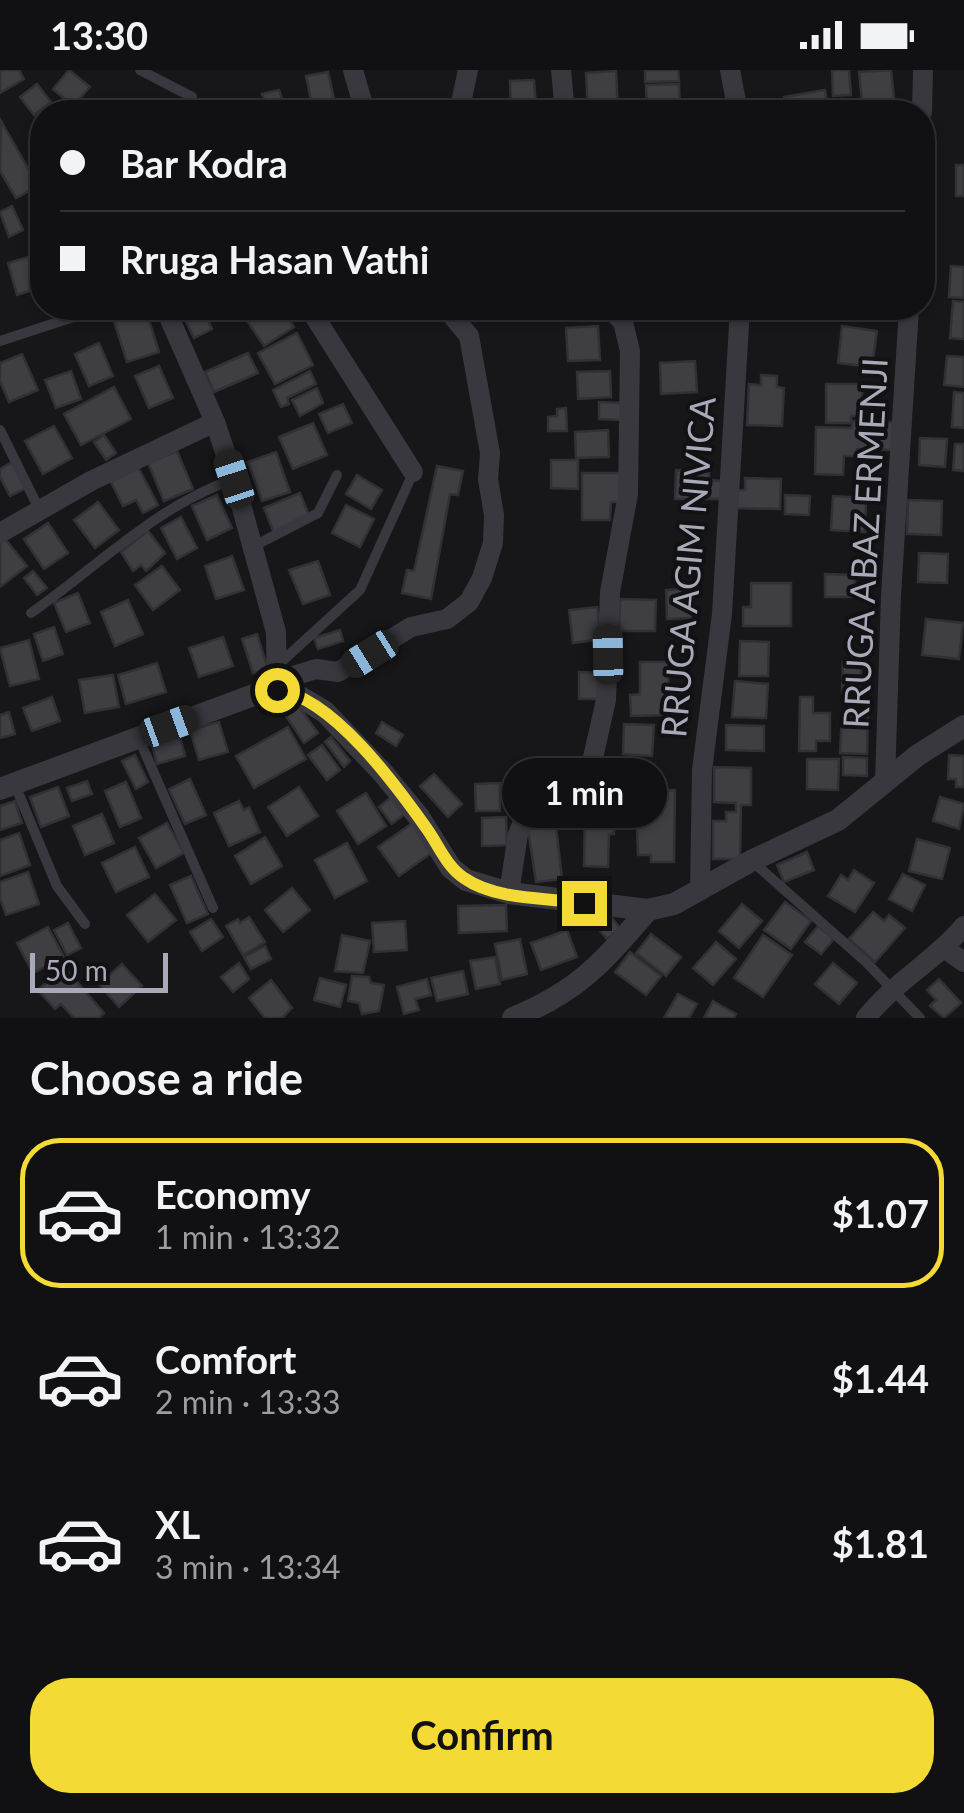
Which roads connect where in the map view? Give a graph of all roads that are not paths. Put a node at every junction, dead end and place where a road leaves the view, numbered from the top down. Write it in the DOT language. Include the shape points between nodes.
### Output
graph roads {
  1 [pos="140,70"];
  2 [pos="352,70"];
  3 [pos="468,70"];
  4 [pos="561,70"];
  5 [pos="730,70"];
  6 [pos="922,70"];
  7 [pos="192,97"];
  8 [pos="361,100"];
  9 [pos="462,100"];
  10 [pos="564,100"];
  11 [pos="736,100"];
  12 [pos="922,100"];
  13 [pos="64,320"];
  14 [pos="170,320"];
  15 [pos="317,320"];
  16 [pos="456,320"];
  17 [pos="468,320"];
  18 [pos="621,320"];
  19 [pos="739,320"];
  20 [pos="908,320"];
  21 [pos="469,336"];
  22 [pos="0,341"];
  23 [pos="215,422"];
  24 [pos="0,430"];
  25 [pos="413,472"];
  26 [pos="337,475"];
  27 [pos="234,479"];
  28 [pos="40,508"];
  29 [pos="0,533"];
  30 [pos="254,546"];
  31 [pos="31,613"];
  32 [pos="278,678"];
  33 [pos="964,726"];
  34 [pos="138,738"];
  35 [pos="885,782"];
  36 [pos="7,787"];
  37 [pos="752,861"];
  38 [pos="700,891"];
  39 [pos="509,894"];
  40 [pos="213,908"];
  41 [pos="648,910"];
  42 [pos="85,924"];
  43 [pos="964,926"];
  44 [pos="944,948"];
  45 [pos="964,962"];
  46 [pos="892,989"];
  47 [pos="513,1018"];
  48 [pos="866,1018"];
  49 [pos="920,1018"];
  1 -- 7 [label="lane"];
  2 -- 8 [label="street"];
  3 -- 9 [label="street"];
  4 -- 10 [label="street"];
  5 -- 11 [label="street"];
  6 -- 12 [label="street"];
  13 -- 22 [label="lane"];
  14 -- 23 [label="street"];
  15 -- 25 [label="street"];
  16 -- 21 [label="street"];
  17 -- 21 [label="street"];
  18 -- 39 [label="street" via="630,351 628,494 610,592 606,700 590,770 575,796 523,822"];
  19 -- 38 [label="street, RRUGA AGIM NIVICA" via="722,614 702,770"];
  20 -- 35 [label="street, RRUGA ABAZ ERMENJI"];
  21 -- 32 [label="street" via="494,515 493,544 469,602 338,672"];
  23 -- 27 [label="street"];
  23 -- 28 [label="street"];
  24 -- 28 [label="lane"];
  25 -- 32 [label="lane" via="360,590"];
  26 -- 30 [label="lane" via="318,514"];
  27 -- 30 [label="street"];
  27 -- 31 [label="lane" via="155,519"];
  28 -- 29 [label="street"];
  30 -- 32 [label="street" via="276,632"];
  32 -- 34 [label="street" via="259,693"];
  32 -- 39 [label="street" via="348,734 419,817 451,868"];
  33 -- 35 [label="street"];
  34 -- 36 [label="street"];
  34 -- 40 [label="lane"];
  35 -- 37 [label="street" via="838,820"];
  36 -- 42 [label="lane" via="68,905"];
  37 -- 38 [label="street"];
  37 -- 46 [label="lane"];
  38 -- 41 [label="street"];
  39 -- 41 [label="street"];
  41 -- 47 [label="street" via="584,980"];
  43 -- 44 [label="street"];
  44 -- 45 [label="street"];
  44 -- 46 [label="street"];
  46 -- 48 [label="street"];
  46 -- 49 [label="lane"];
}
